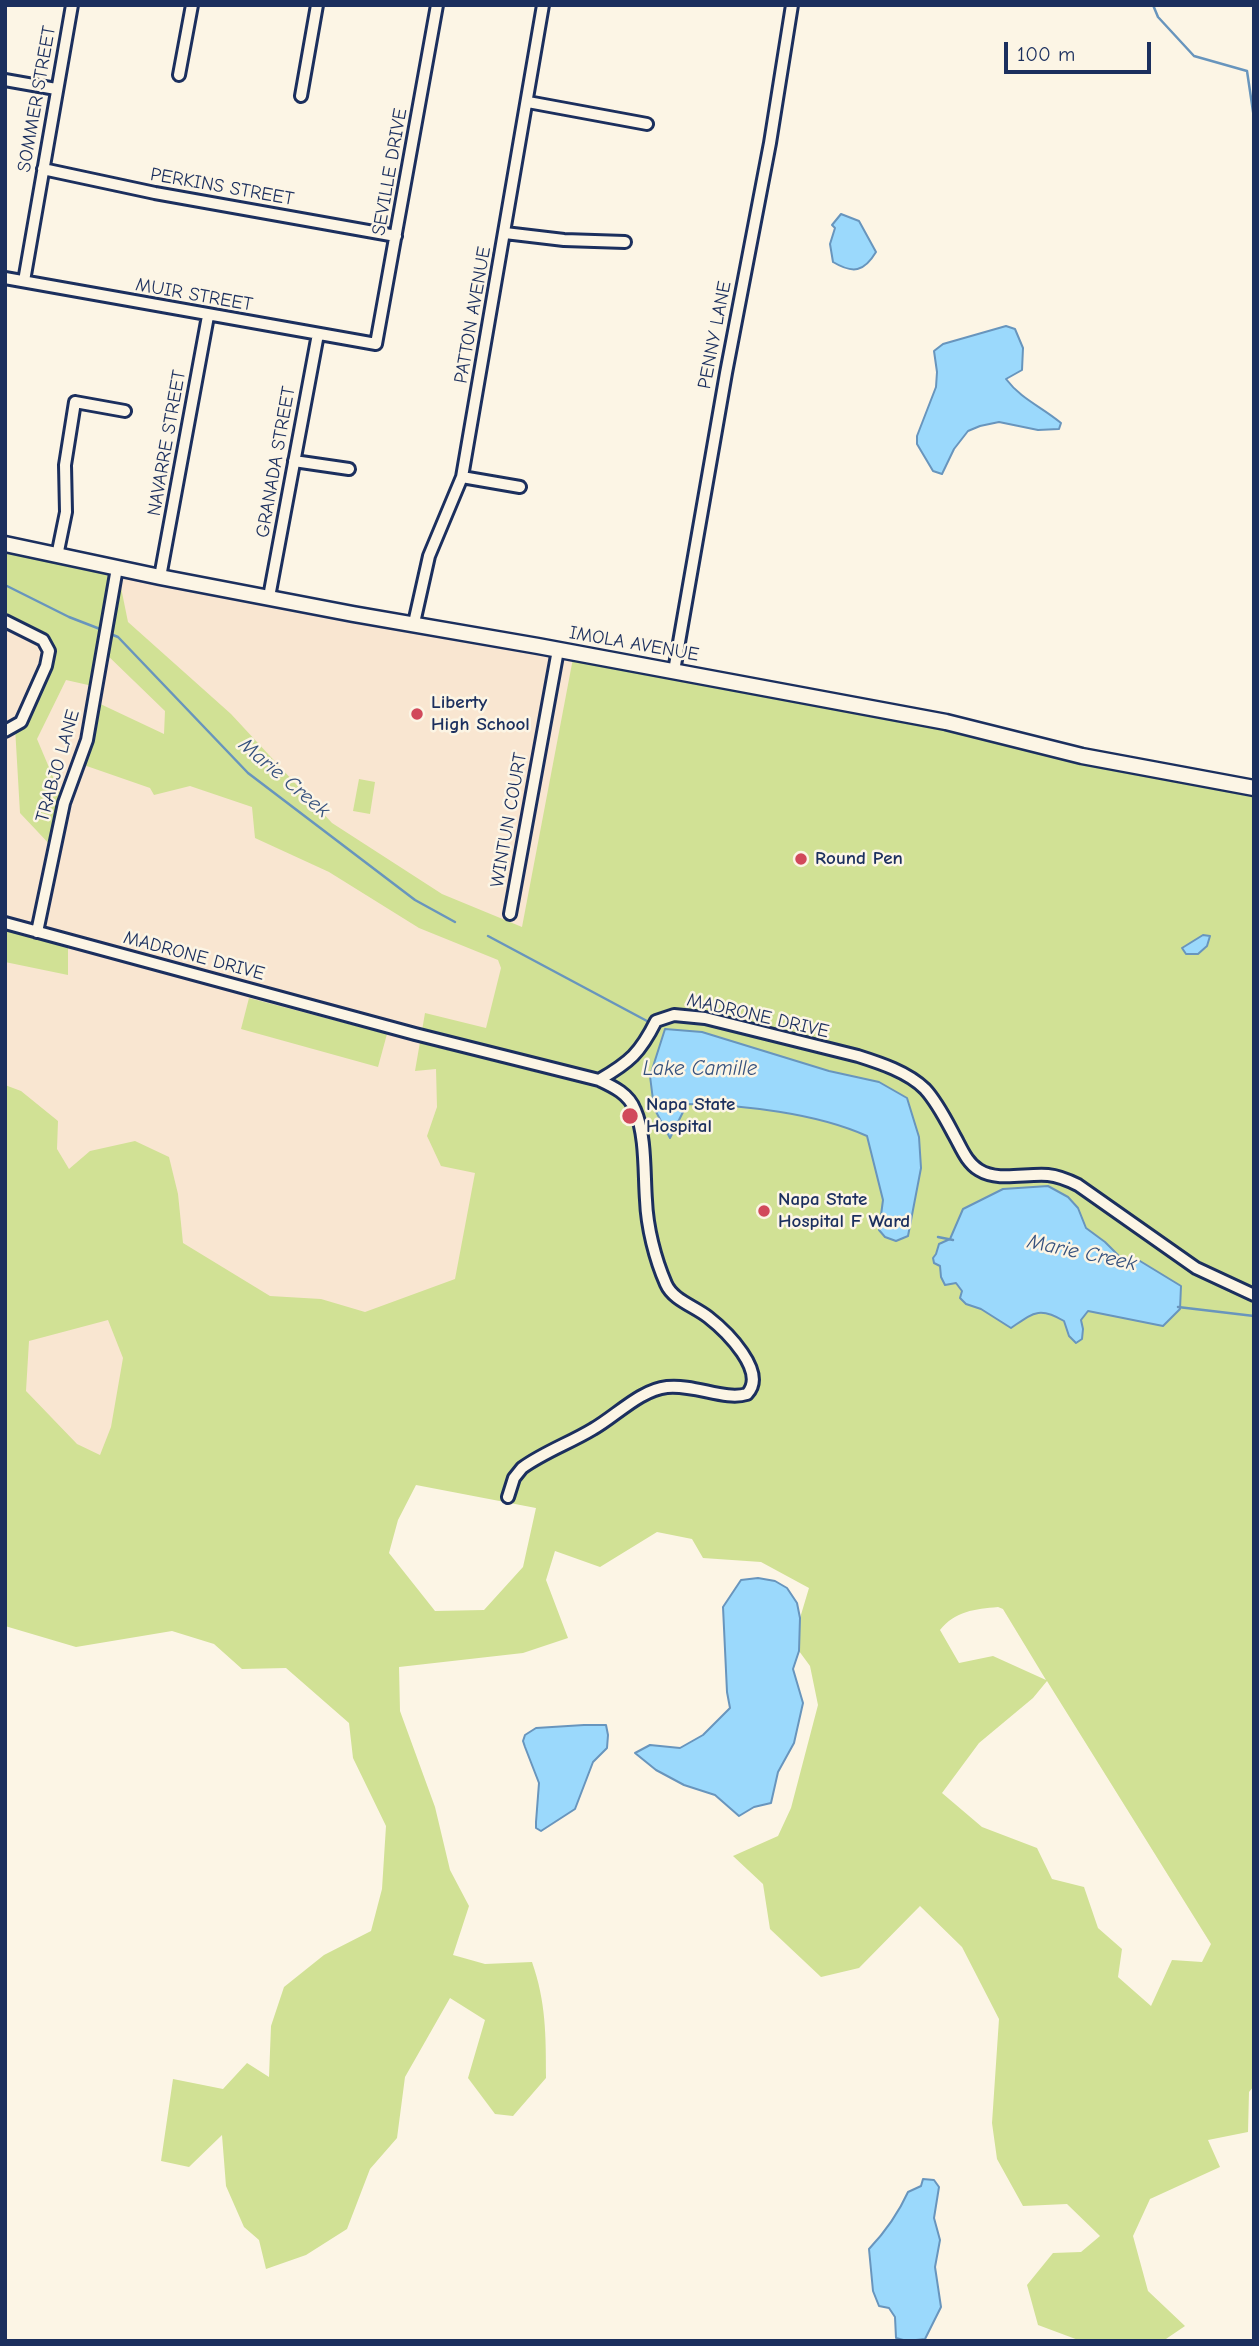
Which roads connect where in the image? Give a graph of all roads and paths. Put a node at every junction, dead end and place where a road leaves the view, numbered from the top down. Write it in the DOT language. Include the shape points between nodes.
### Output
graph roads {
  1 [pos="72,5"];
  2 [pos="192,5"];
  3 [pos="317,5"];
  4 [pos="437,5"];
  5 [pos="544,5"];
  6 [pos="792,5"];
  7 [pos="179,75"];
  8 [pos="5,80"];
  9 [pos="55,89"];
  10 [pos="301,96"];
  11 [pos="528,102"];
  12 [pos="647,124"];
  13 [pos="43,169"];
  14 [pos="505,233"];
  15 [pos="396,236"];
  16 [pos="625,242"];
  17 [pos="5,278"];
  18 [pos="24,281"];
  19 [pos="208,316"];
  20 [pos="318,334"];
  21 [pos="376,344"];
  22 [pos="125,411"];
  23 [pos="294,461"];
  24 [pos="349,469"];
  25 [pos="462,477"];
  26 [pos="520,487"];
  27 [pos="5,544"];
  28 [pos="57,556"];
  29 [pos="117,568"];
  30 [pos="160,577"];
  31 [pos="269,597"];
  32 [pos="5,621"];
  33 [pos="414,624"];
  34 [pos="558,650"];
  35 [pos="674,671"];
  36 [pos="5,731"];
  37 [pos="1254,788"];
  38 [pos="510,914"];
  39 [pos="5,923"];
  40 [pos="37,932"];
  41 [pos="599,1080"];
  42 [pos="1254,1295"];
  43 [pos="508,1497"];
  1 -- 9 [label="street, SOMMER STREET"];
  2 -- 7 [label="street"];
  3 -- 10 [label="street"];
  4 -- 15 [label="street, SEVILLE DRIVE"];
  5 -- 11 [label="street, PATTON AVENUE"];
  6 -- 35 [label="street, PENNY LANE"];
  8 -- 9 [label="street"];
  9 -- 13 [label="street, SOMMER STREET"];
  11 -- 12 [label="street"];
  11 -- 14 [label="street, PATTON AVENUE"];
  13 -- 15 [label="street, PERKINS STREET"];
  13 -- 18 [label="street, SOMMER STREET"];
  14 -- 16 [label="street"];
  14 -- 25 [label="street, PATTON AVENUE"];
  15 -- 21 [label="street, SEVILLE DRIVE"];
  17 -- 18 [label="street, MUIR STREET"];
  18 -- 19 [label="street, MUIR STREET"];
  19 -- 20 [label="street, MUIR STREET"];
  19 -- 30 [label="street, NAVARRE STREET"];
  20 -- 21 [label="street, MUIR STREET"];
  20 -- 23 [label="street, GRANADA STREET"];
  22 -- 28 [label="street" via="75,402 65,465 66,512"];
  23 -- 24 [label="street"];
  23 -- 31 [label="street, GRANADA STREET"];
  25 -- 26 [label="street"];
  25 -- 33 [label="street, PATTON AVENUE" via="429,556"];
  27 -- 28 [label="street, IMOLA AVENUE"];
  28 -- 29 [label="street, IMOLA AVENUE"];
  29 -- 30 [label="street, IMOLA AVENUE"];
  29 -- 40 [label="street, TRABJO LANE" via="87,740 64,803"];
  30 -- 31 [label="street, IMOLA AVENUE"];
  31 -- 33 [label="street, IMOLA AVENUE"];
  32 -- 36 [label="street" via="43,640 49,651 21,722"];
  33 -- 34 [label="street, IMOLA AVENUE"];
  34 -- 35 [label="street, IMOLA AVENUE"];
  34 -- 38 [label="street, WINTUN COURT"];
  35 -- 37 [label="street, IMOLA AVENUE" via="946,722 1082,756"];
  39 -- 40 [label="street, MADRONE DRIVE"];
  40 -- 41 [label="street, MADRONE DRIVE"];
  41 -- 42 [label="street, MADRONE DRIVE" via="638,1053 656,1021 674,1015 705,1018 880,1063 925,1089 969,1162 980,1171 1063,1178 1196,1268"];
  41 -- 43 [label="street" via="623,1092 636,1111 646,1204 667,1286 729,1338 754,1373 753,1385 747,1394 737,1397 688,1387 653,1390 522,1468"];
}
